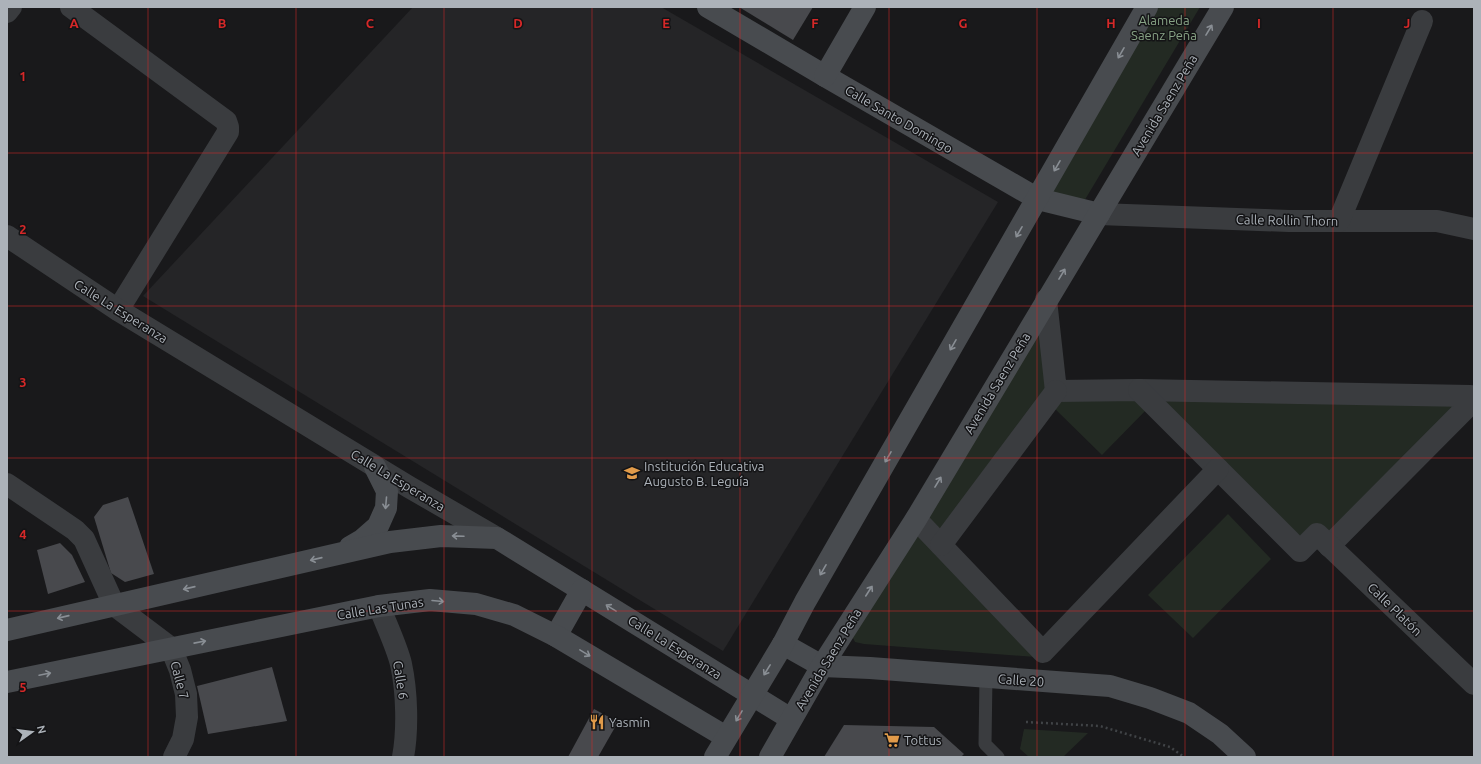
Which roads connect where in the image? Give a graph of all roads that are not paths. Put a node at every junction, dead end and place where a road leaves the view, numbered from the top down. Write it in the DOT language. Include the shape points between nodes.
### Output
graph roads {
  1 [pos="11,7"];
  2 [pos="71,7"];
  3 [pos="708,7"];
  4 [pos="865,7"];
  5 [pos="1147,7"];
  6 [pos="1223,7"];
  7 [pos="7,12"];
  8 [pos="1422,21"];
  9 [pos="825,76"];
  10 [pos="1038,199"];
  11 [pos="1098,214"];
  12 [pos="1339,221"];
  13 [pos="1474,229"];
  14 [pos="7,236"];
  15 [pos="1046,300"];
  16 [pos="118,310"];
  17 [pos="1139,390"];
  18 [pos="1056,391"];
  19 [pos="375,467"];
  20 [pos="1218,469"];
  21 [pos="7,484"];
  22 [pos="916,519"];
  23 [pos="497,538"];
  24 [pos="1323,540"];
  25 [pos="941,545"];
  26 [pos="338,554"];
  27 [pos="582,590"];
  28 [pos="114,605"];
  29 [pos="379,606"];
  30 [pos="7,630"];
  31 [pos="556,636"];
  32 [pos="783,644"];
  33 [pos="171,648"];
  34 [pos="822,666"];
  35 [pos="986,677"];
  36 [pos="7,682"];
  37 [pos="1474,684"];
  38 [pos="751,695"];
  39 [pos="791,719"];
  40 [pos="726,737"];
  41 [pos="174,757"];
  42 [pos="403,757"];
  43 [pos="714,757"];
  44 [pos="770,757"];
  45 [pos="998,757"];
  46 [pos="1244,757"];
  1 -- 7 [label="street"];
  2 -- 16 [label="street" via="226,122 228,127 228,132"];
  3 -- 9 [label="main road, Calle Santo Domingo"];
  4 -- 9 [label="main road"];
  5 -- 10 [label="main road, one-way"];
  11 -- 6 [label="main road, Avenida Saenz Peña, one-way"];
  8 -- 12 [label="street"];
  9 -- 10 [label="main road, Calle Santo Domingo"];
  10 -- 11 [label="main road, Calle Santo Domingo"];
  10 -- 32 [label="main road, one-way"];
  11 -- 12 [label="street, Calle Rollin Thorn"];
  15 -- 11 [label="main road, Avenida Saenz Peña, one-way"];
  12 -- 13 [label="street, Calle Rollin Thorn" via="1437,221"];
  14 -- 16 [label="street, Calle La Esperanza"];
  15 -- 18 [label="street"];
  22 -- 15 [label="main road, Avenida Saenz Peña, one-way"];
  16 -- 19 [label="street, Calle La Esperanza"];
  17 -- 18 [label="street"];
  17 -- 20 [label="street"];
  17 -- 24 [label="street" via="1470,396 1473,401"];
  18 -- 25 [label="street"];
  19 -- 23 [label="street, Calle La Esperanza"];
  19 -- 26 [label="main road, one-way" via="387,492 386,508 378,526 362,540"];
  20 -- 24 [label="street" via="1300,551"];
  20 -- 25 [label="street" via="1043,652"];
  21 -- 28 [label="street" via="75,530 84,539"];
  22 -- 25 [label="street"];
  34 -- 22 [label="main road, Avenida Saenz Peña, one-way"];
  23 -- 26 [label="main road, one-way" via="441,536 390,542"];
  23 -- 27 [label="main road, Calle La Esperanza"];
  24 -- 37 [label="street, Calle Platón"];
  26 -- 28 [label="main road, one-way"];
  27 -- 31 [label="main road"];
  38 -- 27 [label="main road, Calle La Esperanza, one-way"];
  28 -- 30 [label="main road, one-way"];
  28 -- 33 [label="street, Calle 7"];
  29 -- 31 [label="main road, Calle Las Tunas, one-way" via="430,600 476,604 514,615"];
  33 -- 29 [label="main road, Calle Las Tunas, one-way"];
  29 -- 42 [label="street, Calle 6" via="401,664 406,704"];
  31 -- 40 [label="main road, Calle Las Tunas, one-way"];
  32 -- 34 [label="main road, Calle 20"];
  32 -- 38 [label="main road, one-way"];
  36 -- 33 [label="main road, Calle Las Tunas, one-way"];
  33 -- 41 [label="street, Calle 7" via="186,694 187,718 183,739"];
  34 -- 35 [label="main road, Calle 20"];
  34 -- 39 [label="main road, Avenida Saenz Peña"];
  35 -- 45 [label="lane" via="985,744"];
  35 -- 46 [label="main road, Calle 20" via="1110,686 1150,698 1189,713 1220,734"];
  38 -- 39 [label="main road, Calle La Esperanza"];
  38 -- 40 [label="main road, one-way"];
  39 -- 44 [label="main road, Avenida Saenz Peña"];
  40 -- 43 [label="main road"];
}
